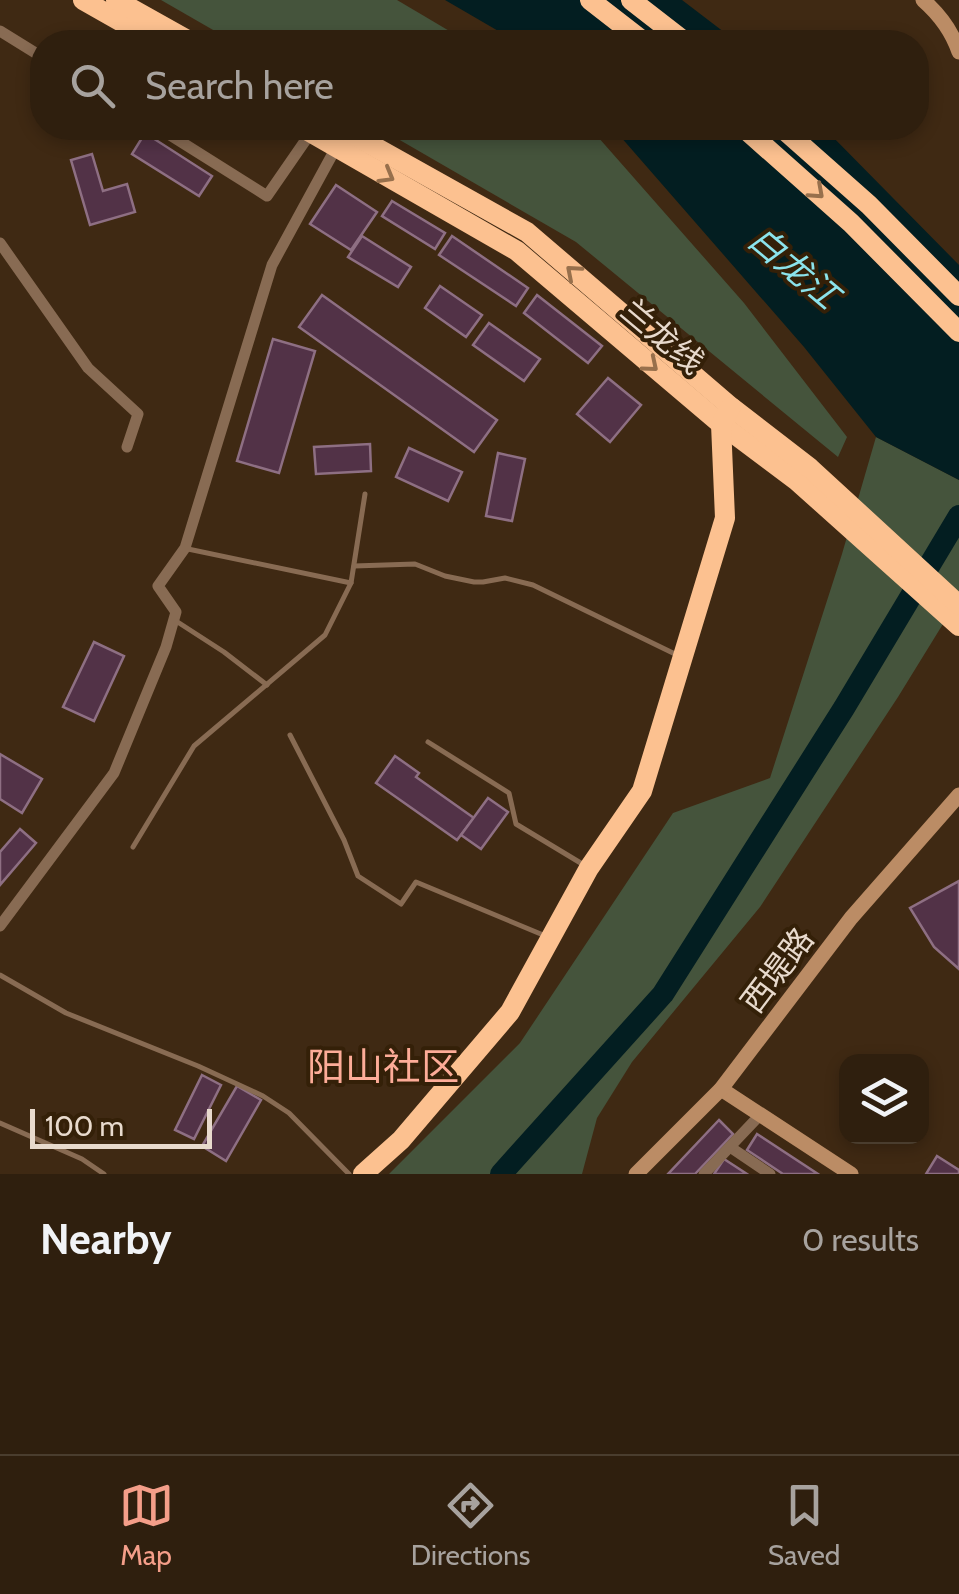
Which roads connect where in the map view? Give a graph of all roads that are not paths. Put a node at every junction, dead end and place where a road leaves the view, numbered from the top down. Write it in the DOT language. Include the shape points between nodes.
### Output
graph roads {
  1 [pos="83,0"];
  2 [pos="116,0"];
  3 [pos="590,0"];
  4 [pos="631,0"];
  5 [pos="923,0"];
  6 [pos="135,30"];
  7 [pos="170,30"];
  8 [pos="629,30"];
  9 [pos="670,30"];
  10 [pos="0,32"];
  11 [pos="30,50"];
  12 [pos="959,52"];
  13 [pos="178,140"];
  14 [pos="302,140"];
  15 [pos="338,140"];
  16 [pos="349,140"];
  17 [pos="758,140"];
  18 [pos="796,140"];
  19 [pos="0,243"];
  20 [pos="959,296"];
  21 [pos="959,332"];
  22 [pos="726,416"];
  23 [pos="127,446"];
  24 [pos="804,474"];
  25 [pos="365,494"];
  26 [pos="185,548"];
  27 [pos="354,566"];
  28 [pos="351,583"];
  29 [pos="959,605"];
  30 [pos="174,620"];
  31 [pos="959,626"];
  32 [pos="682,658"];
  33 [pos="267,685"];
  34 [pos="290,735"];
  35 [pos="428,742"];
  36 [pos="959,796"];
  37 [pos="132,846"];
  38 [pos="589,868"];
  39 [pos="0,926"];
  40 [pos="551,938"];
  41 [pos="0,975"];
  42 [pos="720,1089"];
  43 [pos="760,1115"];
  44 [pos="0,1123"];
  45 [pos="730,1146"];
  46 [pos="104,1174"];
  47 [pos="349,1174"];
  48 [pos="363,1174"];
  49 [pos="636,1174"];
  50 [pos="704,1174"];
  51 [pos="770,1174"];
  52 [pos="851,1174"];
  1 -- 6 [label="highway"];
  2 -- 7 [label="highway"];
  3 -- 8 [label="highway"];
  4 -- 9 [label="highway"];
  5 -- 12 [label="street"];
  10 -- 11 [label="street"];
  13 -- 14 [label="street" via="267,196"];
  15 -- 26 [label="street" via="272,265"];
  16 -- 22 [label="highway, 兰龙线" via="517,252"];
  17 -- 21 [label="highway, one-way"];
  18 -- 20 [label="highway"];
  19 -- 23 [label="street" via="88,368 138,414"];
  22 -- 24 [label="highway, 兰龙线"];
  22 -- 32 [label="highway" via="724,518"];
  24 -- 29 [label="highway, 兰龙线"];
  24 -- 31 [label="highway, 兰龙线"];
  25 -- 27 [label="lane"];
  26 -- 28 [label="lane"];
  26 -- 30 [label="street" via="158,586 176,612"];
  27 -- 28 [label="lane"];
  27 -- 32 [label="lane" via="415,564 474,582 505,578"];
  28 -- 33 [label="lane" via="325,635"];
  30 -- 33 [label="lane"];
  30 -- 39 [label="street" via="114,773"];
  32 -- 38 [label="highway" via="642,791"];
  33 -- 37 [label="lane" via="194,746"];
  34 -- 40 [label="lane" via="358,876 401,904 416,882"];
  35 -- 38 [label="lane" via="509,793 516,824"];
  36 -- 42 [label="street, 西堤路" via="851,918"];
  38 -- 40 [label="highway"];
  40 -- 48 [label="highway" via="510,1012 401,1140"];
  41 -- 47 [label="lane" via="66,1013 263,1096"];
  42 -- 43 [label="street"];
  42 -- 49 [label="street, 西堤路"];
  43 -- 45 [label="street"];
  43 -- 52 [label="street"];
  44 -- 46 [label="lane"];
  45 -- 50 [label="street"];
  45 -- 51 [label="street"];
}
